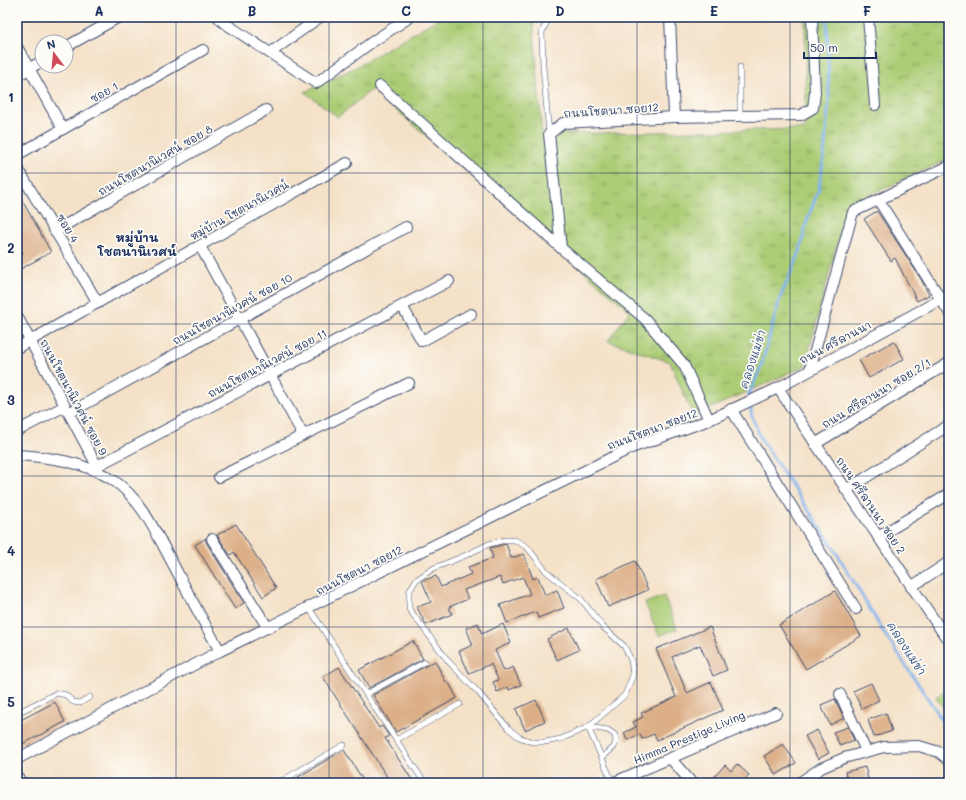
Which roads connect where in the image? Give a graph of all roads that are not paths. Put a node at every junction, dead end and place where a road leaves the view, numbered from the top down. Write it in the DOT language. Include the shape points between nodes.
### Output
graph roads {
  1 [pos="119,17"];
  2 [pos="320,17"];
  3 [pos="410,17"];
  4 [pos="549,17"];
  5 [pos="670,17"];
  6 [pos="812,17"];
  7 [pos="868,17"];
  8 [pos="223,19"];
  9 [pos="74,43"];
  10 [pos="17,47"];
  11 [pos="203,50"];
  12 [pos="270,53"];
  13 [pos="34,66"];
  14 [pos="740,68"];
  15 [pos="29,69"];
  16 [pos="17,76"];
  17 [pos="380,86"];
  18 [pos="875,105"];
  19 [pos="266,110"];
  20 [pos="740,116"];
  21 [pos="674,117"];
  22 [pos="63,129"];
  23 [pos="549,134"];
  24 [pos="17,155"];
  25 [pos="347,163"];
  26 [pos="17,166"];
  27 [pos="949,166"];
  28 [pos="879,201"];
  29 [pos="406,227"];
  30 [pos="55,231"];
  31 [pos="200,246"];
  32 [pos="561,248"];
  33 [pos="449,281"];
  34 [pos="945,297"];
  35 [pos="98,302"];
  36 [pos="402,306"];
  37 [pos="949,312"];
  38 [pos="471,314"];
  39 [pos="17,316"];
  40 [pos="240,319"];
  41 [pos="30,340"];
  42 [pos="17,348"];
  43 [pos="949,363"];
  44 [pos="810,369"];
  45 [pos="270,375"];
  46 [pos="409,383"];
  47 [pos="778,388"];
  48 [pos="732,409"];
  49 [pos="67,410"];
  50 [pos="709,420"];
  51 [pos="949,425"];
  52 [pos="17,431"];
  53 [pos="303,435"];
  54 [pos="815,444"];
  55 [pos="17,455"];
  56 [pos="97,466"];
  57 [pos="219,477"];
  58 [pos="846,490"];
  59 [pos="949,494"];
  60 [pos="878,537"];
  61 [pos="212,539"];
  62 [pos="949,562"];
  63 [pos="911,587"];
  64 [pos="310,608"];
  65 [pos="856,609"];
  66 [pos="268,628"];
  67 [pos="947,635"];
  68 [pos="220,651"];
  69 [pos="425,662"];
  70 [pos="366,694"];
  71 [pos="840,694"];
  72 [pos="90,697"];
  73 [pos="460,704"];
  74 [pos="17,713"];
  75 [pos="776,713"];
  76 [pos="588,727"];
  77 [pos="396,740"];
  78 [pos="344,745"];
  79 [pos="866,751"];
  80 [pos="602,758"];
  81 [pos="670,758"];
  82 [pos="17,759"];
  83 [pos="949,760"];
  84 [pos="422,779"];
  85 [pos="278,783"];
  86 [pos="613,783"];
  87 [pos="692,783"];
  88 [pos="799,783"];
  1 -- 9 [label="street"];
  2 -- 12 [label="street"];
  3 -- 12 [label="street" via="316,83"];
  4 -- 23 [label="lane" via="542,32"];
  5 -- 21 [label="street"];
  6 -- 20 [label="street, ถนนโชตนา ซอย12" via="815,93 813,108 801,115"];
  7 -- 18 [label="street"];
  8 -- 12 [label="street"];
  10 -- 15 [label="street"];
  11 -- 22 [label="street, ซอย 1"];
  13 -- 15 [label="street"];
  14 -- 20 [label="lane"];
  15 -- 16 [label="street"];
  15 -- 22 [label="street"];
  17 -- 32 [label="street, ถนนโชตนา ซอย12"];
  19 -- 30 [label="street, ถนนโชตนานิเวศน์ ซอย 8"];
  20 -- 21 [label="street, ถนนโชตนา ซอย12"];
  21 -- 23 [label="street, ถนนโชตนา ซอย12" via="563,123"];
  22 -- 24 [label="street, ซอย 1"];
  23 -- 32 [label="street"];
  25 -- 31 [label="street, หมู่บ้าน โชตนานิเวศน์"];
  26 -- 30 [label="street, ซอย 4"];
  27 -- 28 [label="street"];
  28 -- 34 [label="street"];
  28 -- 44 [label="street" via="853,212"];
  29 -- 40 [label="street, ถนนโชตนานิเวศน์ ซอย 10"];
  30 -- 35 [label="street, ซอย 4"];
  31 -- 35 [label="street, หมู่บ้าน โชตนานิเวศน์"];
  31 -- 40 [label="street"];
  32 -- 50 [label="street, ถนนโชตนา ซอย12" via="645,319 684,365"];
  33 -- 36 [label="street, ถนนโชตนานิเวศน์ ซอย 11"];
  34 -- 37 [label="street"];
  34 -- 44 [label="street, ถนน ศรีลานนา"];
  35 -- 41 [label="street, หมู่บ้าน โชตนานิเวศน์"];
  36 -- 38 [label="street" via="422,341"];
  36 -- 45 [label="street, ถนนโชตนานิเวศน์ ซอย 11"];
  39 -- 41 [label="street, ถนนโชตนานิเวศน์ ซอย 9"];
  40 -- 45 [label="street"];
  40 -- 49 [label="street, ถนนโชตนานิเวศน์ ซอย 10"];
  41 -- 42 [label="street, หมู่บ้าน โชตนานิเวศน์"];
  41 -- 49 [label="street, ถนนโชตนานิเวศน์ ซอย 9"];
  43 -- 54 [label="street, ถนน ศรีลานนา ซอย 2/1"];
  44 -- 47 [label="street, ถนน ศรีลานนา"];
  45 -- 53 [label="street"];
  45 -- 56 [label="street, ถนนโชตนานิเวศน์ ซอย 11"];
  46 -- 53 [label="street"];
  47 -- 48 [label="street, ถนน ศรีลานนา"];
  47 -- 54 [label="street, ถนน ศรีลานนา ซอย 2"];
  48 -- 50 [label="street, ถนน ศรีลานนา"];
  48 -- 65 [label="street"];
  49 -- 52 [label="street, ถนนโชตนานิเวศน์ ซอย 10"];
  49 -- 56 [label="street, ถนนโชตนานิเวศน์ ซอย 9"];
  50 -- 64 [label="street, ถนนโชตนา ซอย12" via="631,448"];
  51 -- 58 [label="street"];
  53 -- 57 [label="street"];
  54 -- 58 [label="street, ถนน ศรีลานนา ซอย 2"];
  55 -- 68 [label="street" via="73,462 114,481 130,496 161,543"];
  58 -- 60 [label="street, ถนน ศรีลานนา ซอย 2"];
  59 -- 60 [label="street"];
  60 -- 63 [label="street, ถนน ศรีลานนา ซอย 2"];
  61 -- 66 [label="street"];
  62 -- 63 [label="street"];
  63 -- 67 [label="street, ถนน ศรีลานนา ซอย 2"];
  64 -- 66 [label="street, ถนนโชตนา ซอย12"];
  64 -- 70 [label="lane"];
  66 -- 68 [label="street, ถนนโชตนา ซอย12"];
  68 -- 82 [label="street, ถนนโชตนา ซอย12"];
  69 -- 70 [label="lane"];
  70 -- 77 [label="lane"];
  71 -- 79 [label="street"];
  72 -- 74 [label="lane" via="73,702 66,695 57,693"];
  73 -- 77 [label="lane"];
  75 -- 81 [label="street, Himma Prestige Living"];
  76 -- 76 [label="lane" via="624,695 633,675 631,660 624,646 603,627 581,599 547,572 527,547 515,540 489,544 434,568 416,580 409,592 410,609 449,662 508,728 532,742 545,742 562,739"];
  76 -- 80 [label="lane"];
  76 -- 80 [label="lane" via="608,730 614,736 614,747"];
  77 -- 84 [label="lane"];
  78 -- 85 [label="lane"];
  79 -- 83 [label="street" via="884,747 919,746 939,752"];
  79 -- 88 [label="street" via="821,768"];
  80 -- 86 [label="lane"];
  81 -- 86 [label="street, Himma Prestige Living"];
  81 -- 87 [label="street"];
}
